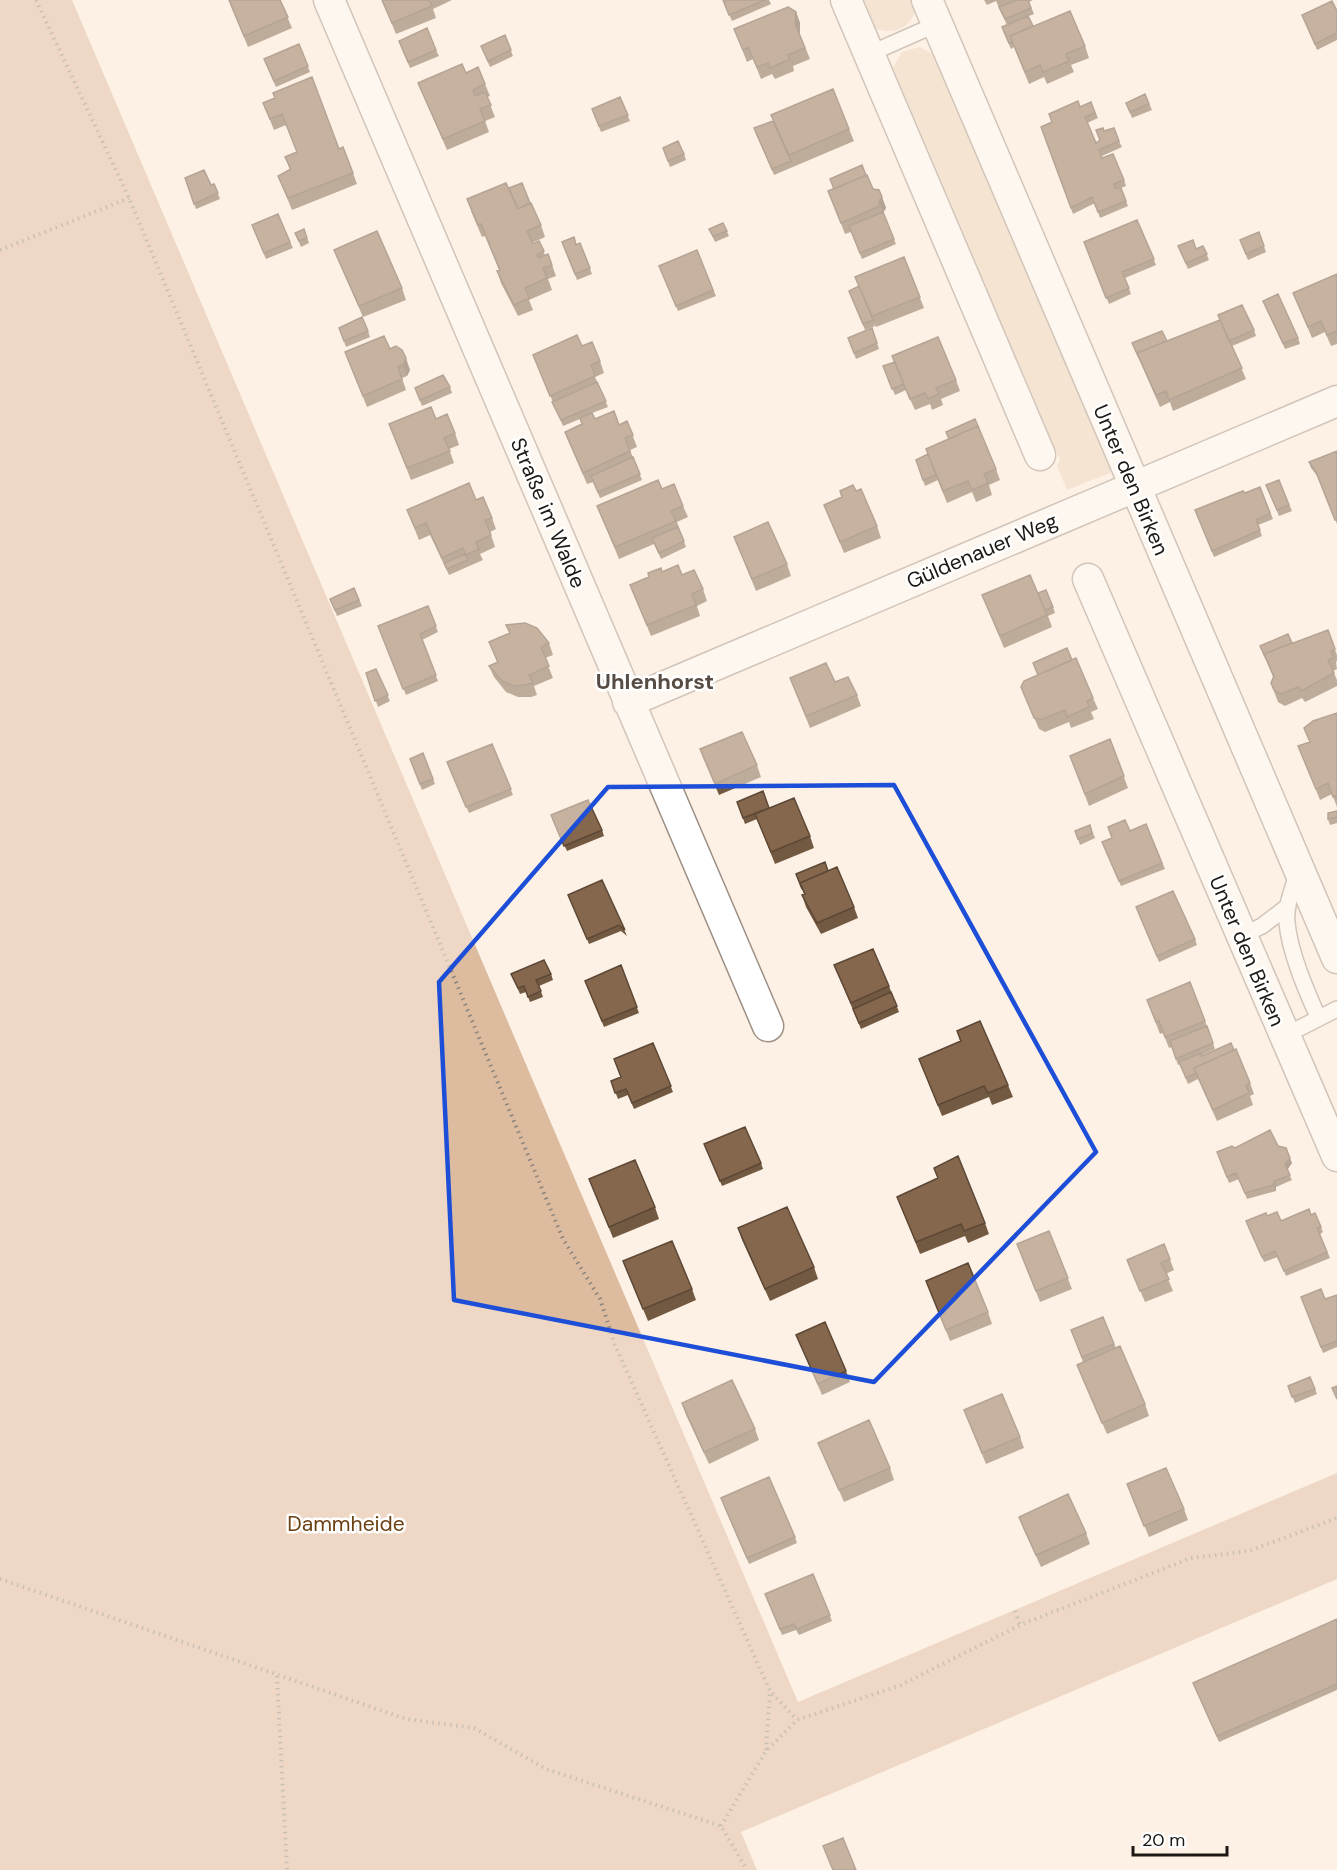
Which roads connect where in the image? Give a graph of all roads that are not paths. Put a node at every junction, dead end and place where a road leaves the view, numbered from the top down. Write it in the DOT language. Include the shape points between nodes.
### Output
graph roads {
  1 [pos="329,0"];
  2 [pos="846,0"];
  3 [pos="932,12"];
  4 [pos="869,54"];
  5 [pos="1337,401"];
  6 [pos="1040,455"];
  7 [pos="1133,487"];
  8 [pos="1088,579"];
  9 [pos="628,702"];
  10 [pos="1298,872"];
  11 [pos="1288,906"];
  12 [pos="1240,936"];
  13 [pos="1337,958"];
  14 [pos="1337,1009"];
  15 [pos="1318,1017"];
  16 [pos="768,1026"];
  17 [pos="1284,1036"];
  18 [pos="1337,1156"];
  1 -- 9 [label="street, Straße im Walde"];
  2 -- 4 [label="street"];
  3 -- 4 [label="lane"];
  3 -- 7 [label="street, Unter den Birken"];
  4 -- 6 [label="street"];
  5 -- 7 [label="street, Güldenauer Weg"];
  7 -- 9 [label="street, Güldenauer Weg"];
  7 -- 10 [label="street, Unter den Birken"];
  8 -- 12 [label="street, Unter den Birken"];
  9 -- 16 [label="street, Straße im Walde"];
  10 -- 11 [label="lane"];
  10 -- 13 [label="street, Unter den Birken"];
  11 -- 12 [label="lane" via="1263,926"];
  11 -- 15 [label="lane" via="1287,923"];
  12 -- 17 [label="street, Unter den Birken"];
  14 -- 15 [label="lane"];
  15 -- 17 [label="lane"];
  17 -- 18 [label="street, Unter den Birken"];
}
